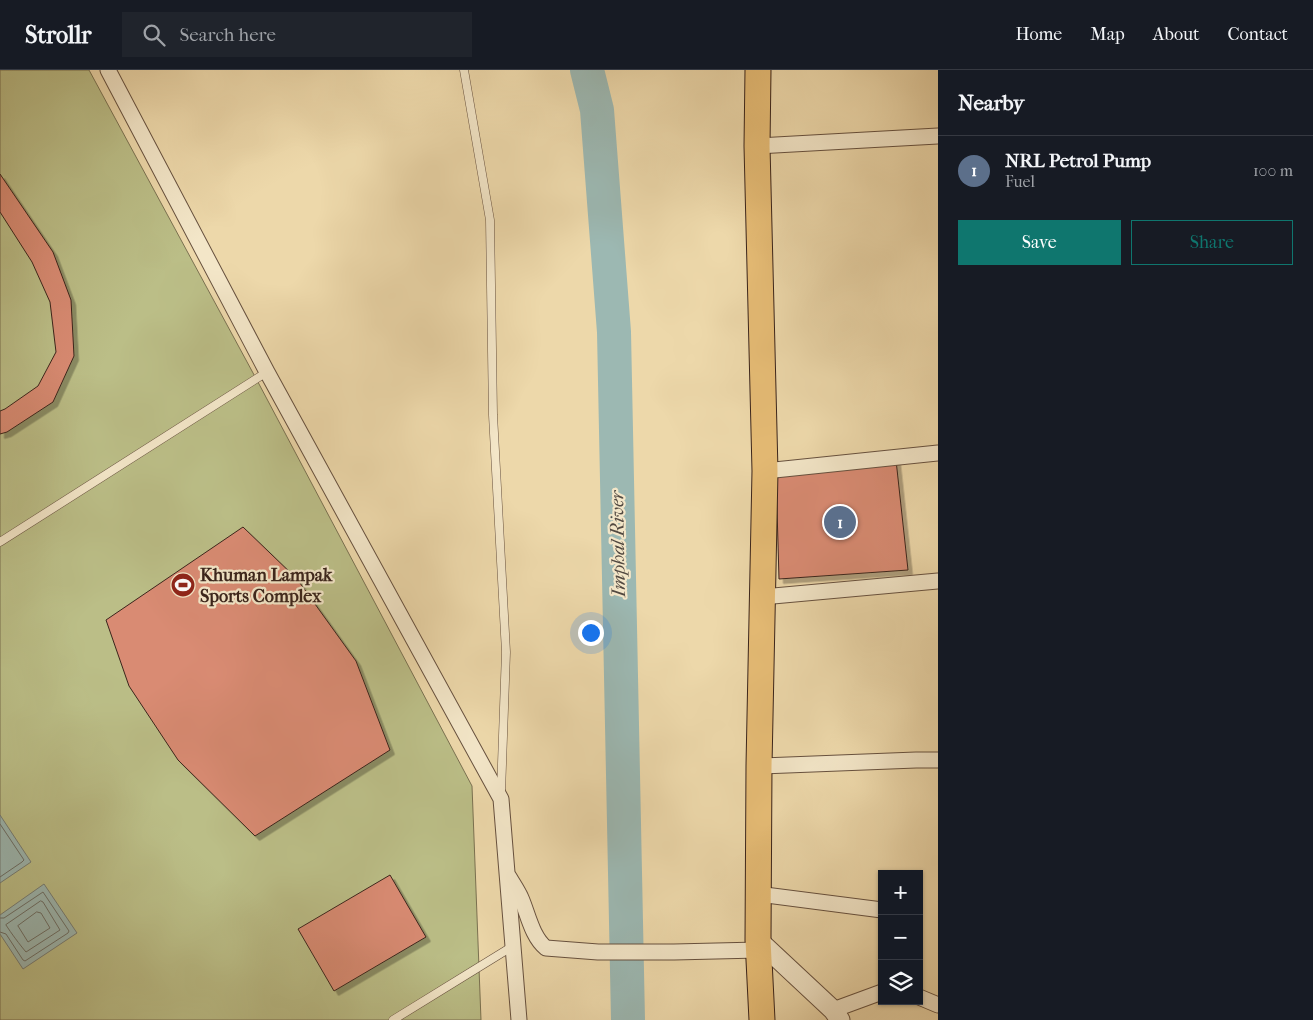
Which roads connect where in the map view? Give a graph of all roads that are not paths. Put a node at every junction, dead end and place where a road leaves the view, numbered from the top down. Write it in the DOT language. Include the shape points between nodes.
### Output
graph roads {
  1 [pos="108,70"];
  2 [pos="464,70"];
  3 [pos="758,70"];
  4 [pos="938,136"];
  5 [pos="758,146"];
  6 [pos="267,372"];
  7 [pos="938,453"];
  8 [pos="765,471"];
  9 [pos="0,542"];
  10 [pos="938,581"];
  11 [pos="762,598"];
  12 [pos="938,760"];
  13 [pos="759,766"];
  14 [pos="501,799"];
  15 [pos="507,874"];
  16 [pos="758,894"];
  17 [pos="878,909"];
  18 [pos="513,945"];
  19 [pos="758,945"];
  20 [pos="878,994"];
  21 [pos="923,999"];
  22 [pos="938,1005"];
  23 [pos="836,1015"];
  24 [pos="393,1020"];
  25 [pos="519,1020"];
  26 [pos="762,1020"];
  1 -- 6 [label="street"];
  2 -- 14 [label="lane" via="490,220 493,416 506,652"];
  3 -- 5 [label="highway"];
  4 -- 5 [label="street"];
  5 -- 8 [label="highway"];
  6 -- 9 [label="lane"];
  6 -- 14 [label="street"];
  7 -- 8 [label="street"];
  8 -- 11 [label="highway"];
  10 -- 11 [label="street"];
  11 -- 13 [label="highway"];
  12 -- 13 [label="street"];
  13 -- 16 [label="highway"];
  14 -- 15 [label="street"];
  15 -- 18 [label="street"];
  15 -- 19 [label="street" via="534,932 546,948 674,952"];
  16 -- 17 [label="street"];
  16 -- 19 [label="highway"];
  18 -- 24 [label="lane"];
  18 -- 25 [label="street"];
  19 -- 23 [label="street"];
  19 -- 26 [label="highway"];
  20 -- 23 [label="street"];
  21 -- 22 [label="street"];
}
